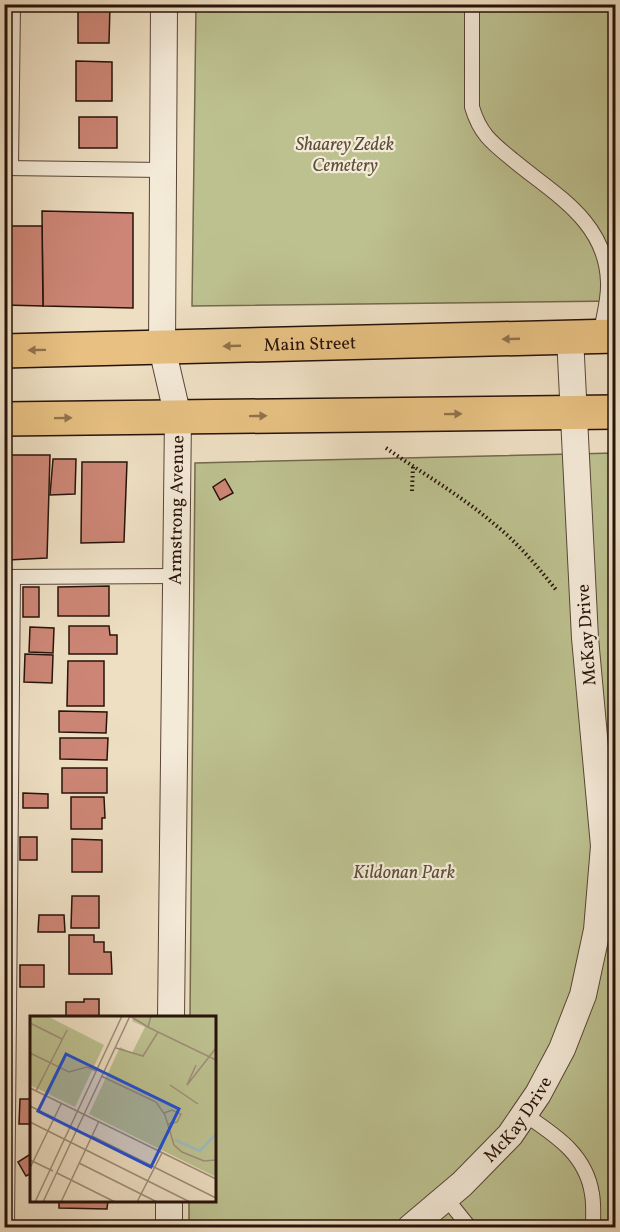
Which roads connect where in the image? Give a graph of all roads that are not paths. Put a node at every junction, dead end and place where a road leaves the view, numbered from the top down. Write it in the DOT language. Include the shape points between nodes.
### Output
graph roads {
  1 [pos="13,4"];
  2 [pos="165,4"];
  3 [pos="472,4"];
  4 [pos="8,168"];
  5 [pos="163,170"];
  6 [pos="595,337"];
  7 [pos="162,348"];
  8 [pos="4,351"];
  9 [pos="573,412"];
  10 [pos="615,412"];
  11 [pos="178,417"];
  12 [pos="4,419"];
  13 [pos="176,576"];
  14 [pos="9,577"];
  15 [pos="171,1016"];
  16 [pos="524,1114"];
  17 [pos="446,1198"];
  18 [pos="169,1202"];
  19 [pos="7,1227"];
  20 [pos="169,1227"];
  21 [pos="410,1227"];
  22 [pos="470,1227"];
  23 [pos="593,1227"];
  1 -- 4 [label="lane"];
  2 -- 5 [label="street, Armstrong Avenue"];
  3 -- 6 [label="lane" via="472,107 476,119 487,139 584,218 598,237 608,281 607,302"];
  4 -- 5 [label="lane"];
  5 -- 7 [label="street, Armstrong Avenue"];
  6 -- 7 [label="main road, Main Street, one-way"];
  6 -- 9 [label="street, McKay Drive"];
  7 -- 8 [label="main road, Main Street, one-way"];
  7 -- 11 [label="street, Armstrong Avenue"];
  9 -- 10 [label="main road"];
  11 -- 9 [label="main road, one-way"];
  9 -- 16 [label="street, McKay Drive" via="584,616 604,846 597,930 583,995 562,1049"];
  12 -- 11 [label="main road, one-way"];
  11 -- 13 [label="street, Armstrong Avenue"];
  13 -- 14 [label="lane"];
  13 -- 15 [label="street, Armstrong Avenue"];
  14 -- 19 [label="lane"];
  16 -- 17 [label="street, McKay Drive" via="510,1136"];
  16 -- 23 [label="lane" via="569,1146 584,1166 592,1194"];
  17 -- 21 [label="street, McKay Drive"];
  17 -- 22 [label="lane"];
  18 -- 20 [label="street"];
}
